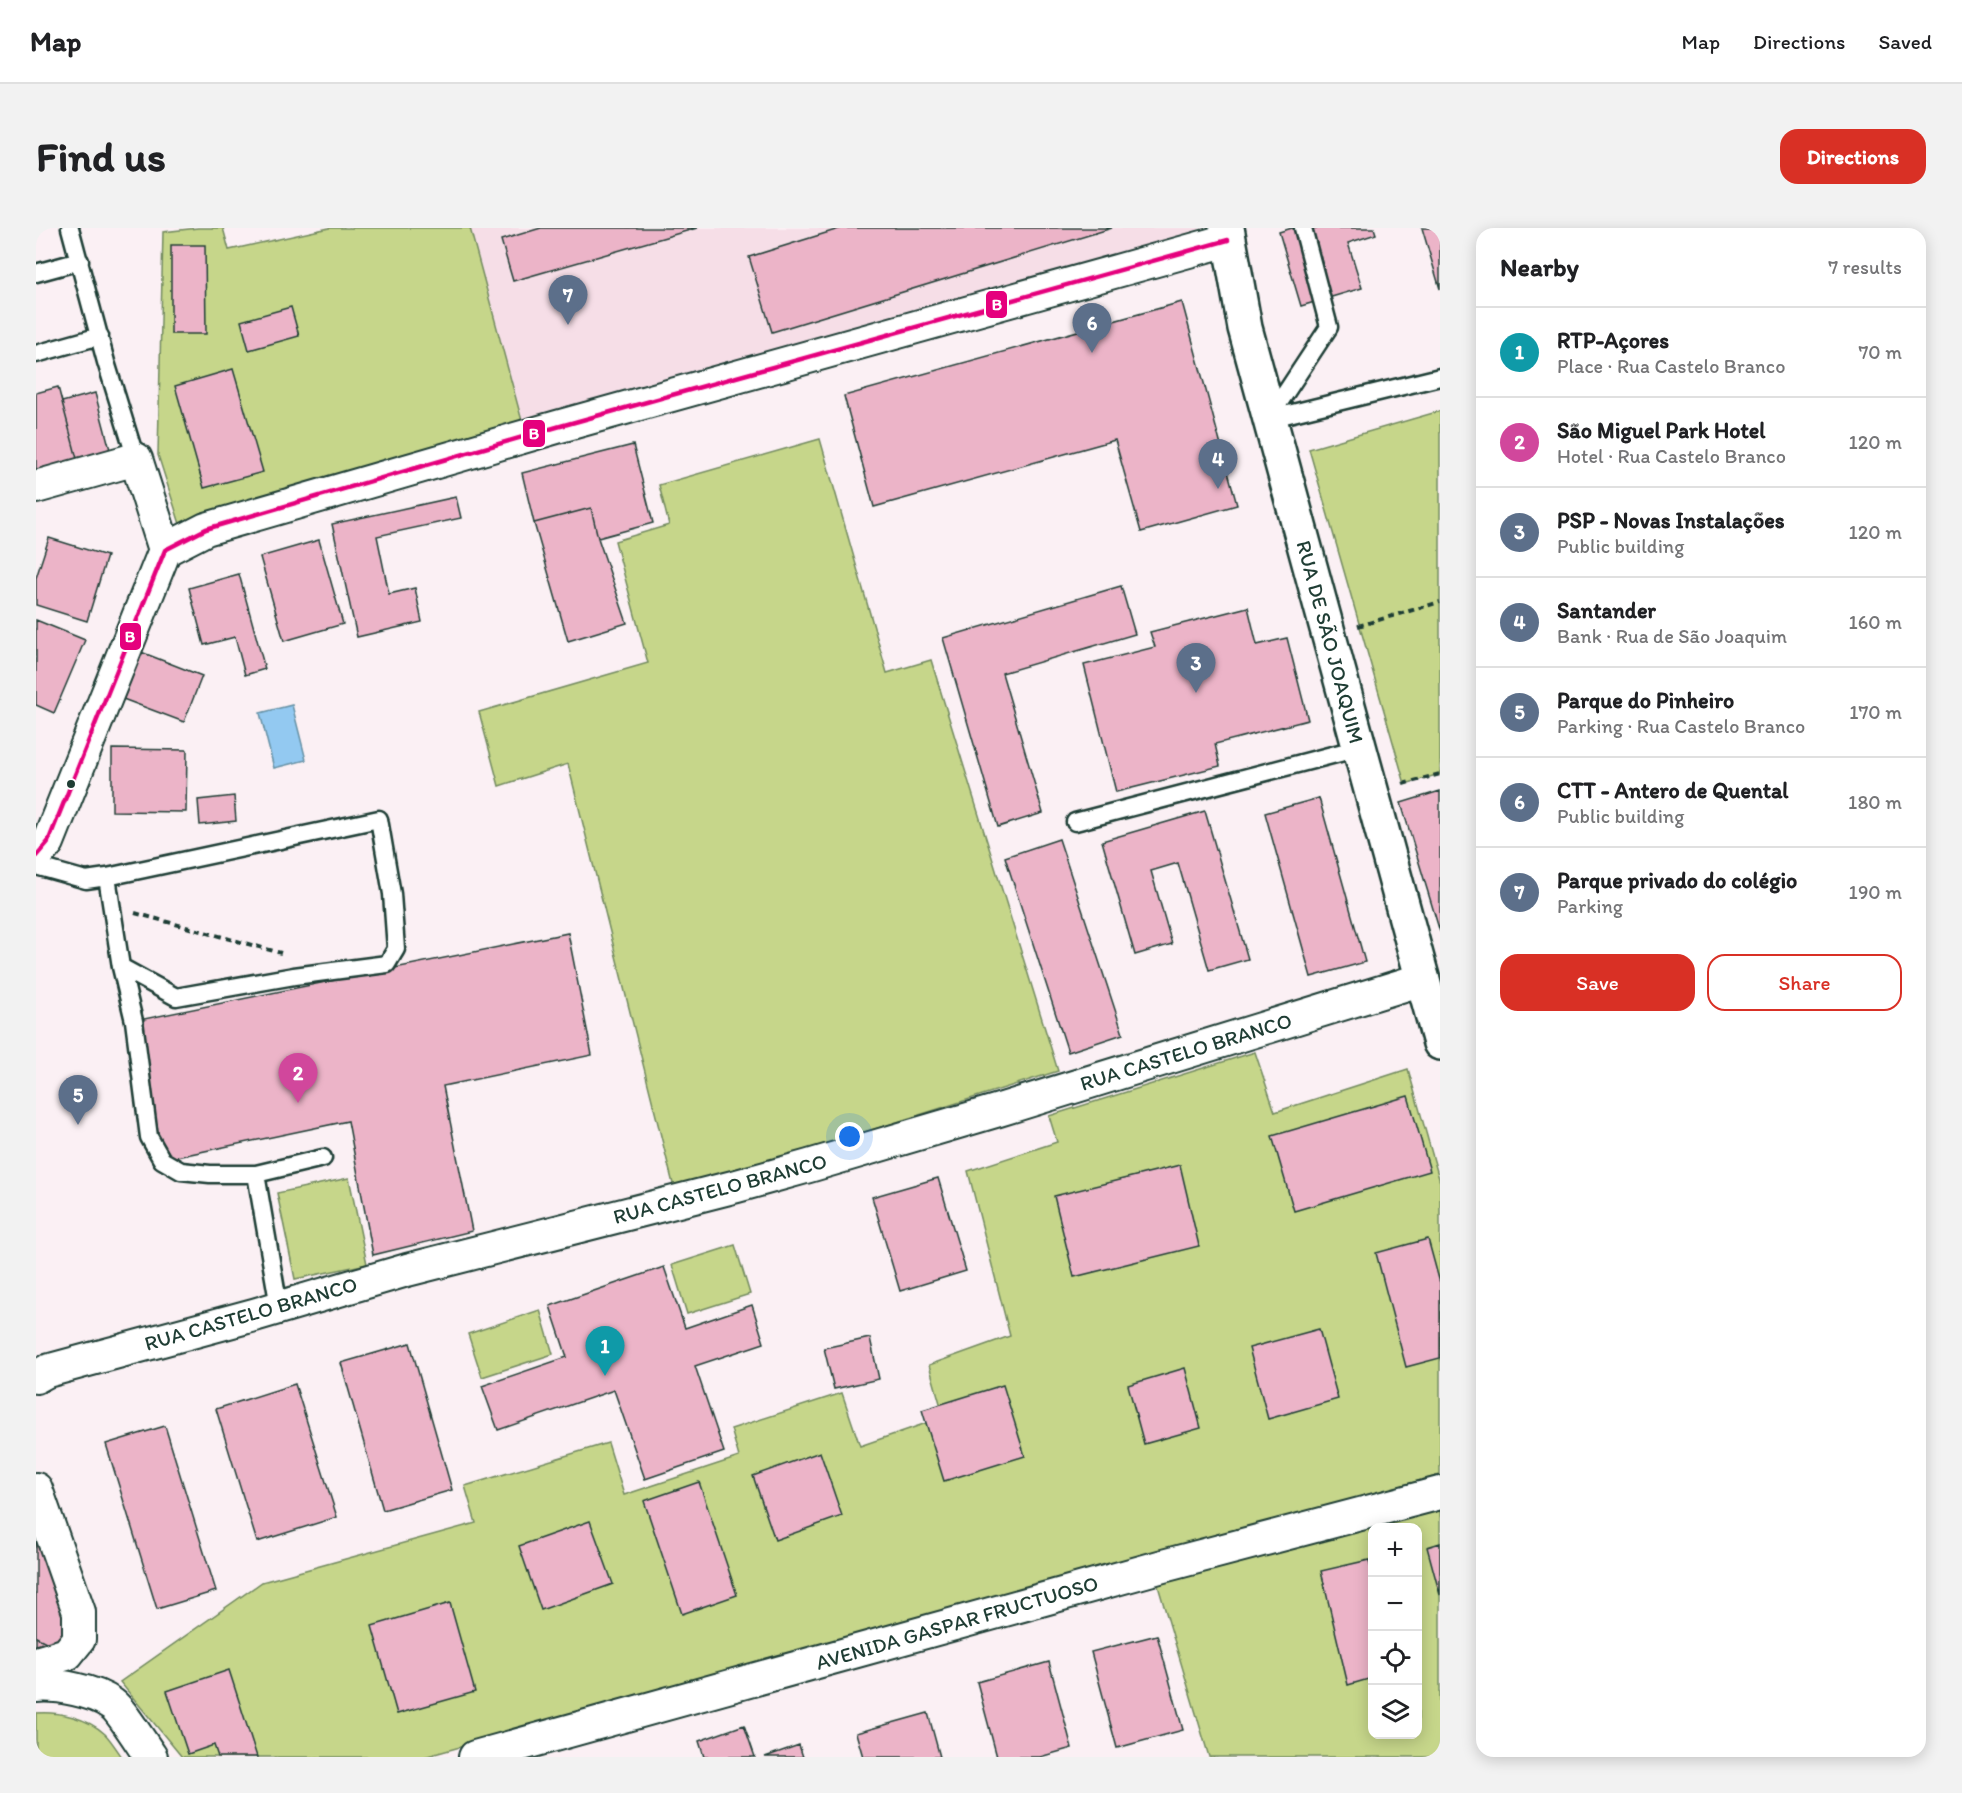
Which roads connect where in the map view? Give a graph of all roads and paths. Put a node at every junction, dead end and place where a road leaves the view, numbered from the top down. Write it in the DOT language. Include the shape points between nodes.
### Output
graph roads {
  1 [pos="70,228"];
  2 [pos="1303,228"];
  3 [pos="1228,234"];
  4 [pos="80,261"];
  5 [pos="36,273"];
  6 [pos="100,336"];
  7 [pos="36,354"];
  8 [pos="1440,377"];
  9 [pos="1268,419"];
  10 [pos="136,459"];
  11 [pos="36,487"];
  12 [pos="165,550"];
  13 [pos="1440,602"];
  14 [pos="1328,633"];
  15 [pos="1359,748"];
  16 [pos="1075,822"];
  17 [pos="36,856"];
  18 [pos="36,866"];
  19 [pos="107,877"];
  20 [pos="111,906"];
  21 [pos="284,953"];
  22 [pos="121,967"];
  23 [pos="1423,979"];
  24 [pos="1440,1043"];
  25 [pos="323,1158"];
  26 [pos="256,1174"];
  27 [pos="279,1307"];
  28 [pos="41,1374"];
  29 [pos="36,1489"];
  30 [pos="1440,1493"];
  31 [pos="36,1663"];
  32 [pos="36,1686"];
  33 [pos="36,1755"];
  34 [pos="46,1757"];
  35 [pos="151,1757"];
  36 [pos="475,1757"];
  1 -- 4 [label="lane"];
  2 -- 9 [label="lane" via="1329,327"];
  3 -- 9 [label="main road, RUA DE SÃO JOAQUIM" via="1245,328"];
  3 -- 12 [label="street" via="206,529"];
  4 -- 5 [label="lane"];
  4 -- 6 [label="lane"];
  6 -- 7 [label="lane"];
  6 -- 10 [label="lane"];
  8 -- 9 [label="lane"];
  9 -- 14 [label="main road, RUA DE SÃO JOAQUIM"];
  10 -- 11 [label="street"];
  10 -- 12 [label="street"];
  12 -- 17 [label="street" via="52,833"];
  13 -- 14 [label="path"];
  14 -- 15 [label="main road, RUA DE SÃO JOAQUIM"];
  15 -- 16 [label="lane"];
  15 -- 23 [label="main road, RUA DE SÃO JOAQUIM"];
  18 -- 19 [label="lane" via="86,880"];
  19 -- 20 [label="lane"];
  19 -- 22 [label="lane" via="379,819 392,894 396,949 387,964 176,997"];
  20 -- 21 [label="path"];
  20 -- 22 [label="lane"];
  22 -- 26 [label="lane" via="134,1021 149,1137 162,1160 181,1171"];
  23 -- 24 [label="main road, RUA DE SÃO JOAQUIM"];
  23 -- 27 [label="street, RUA CASTELO BRANCO" via="809,1166 406,1270"];
  25 -- 26 [label="lane"];
  26 -- 27 [label="lane"];
  27 -- 28 [label="street, RUA CASTELO BRANCO"];
  29 -- 31 [label="street" via="79,1612 79,1639 67,1654"];
  30 -- 36 [label="street, AVENIDA GASPAR FRUCTUOSO"];
  32 -- 35 [label="street" via="81,1690 113,1704"];
  33 -- 34 [label="path"];
}
